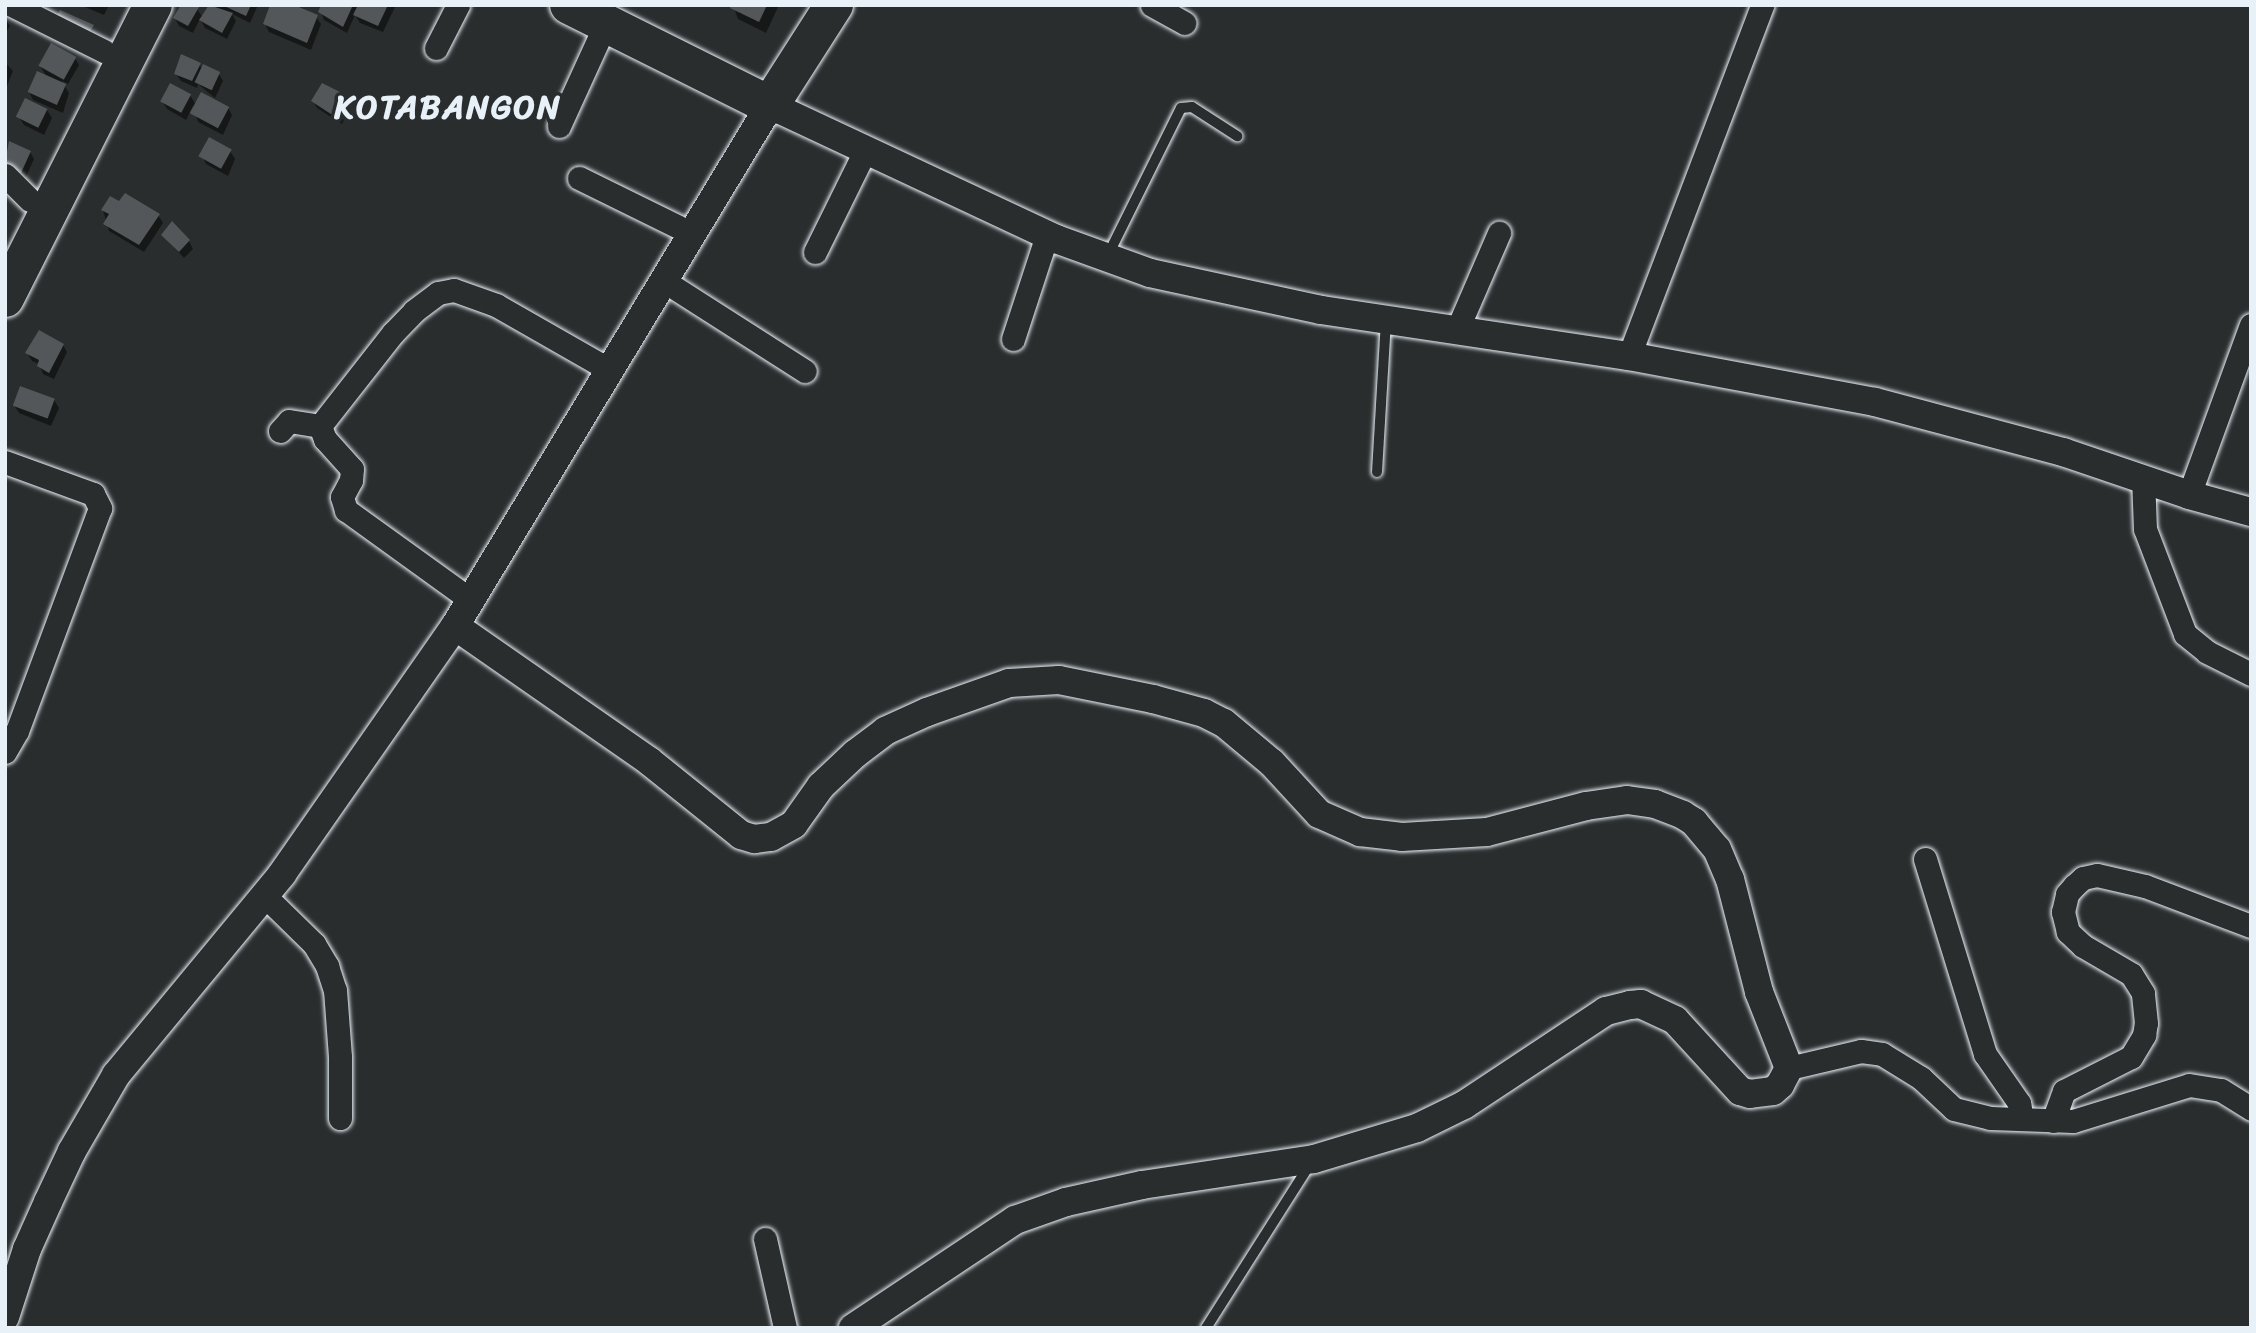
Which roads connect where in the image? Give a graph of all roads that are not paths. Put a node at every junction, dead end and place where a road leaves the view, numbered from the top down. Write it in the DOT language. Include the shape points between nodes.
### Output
graph roads {
  1 [pos="12,5"];
  2 [pos="129,5"];
  3 [pos="153,5"];
  4 [pos="458,5"];
  5 [pos="569,5"];
  6 [pos="834,5"];
  7 [pos="1152,5"];
  8 [pos="1762,5"];
  9 [pos="606,23"];
  10 [pos="1184,23"];
  11 [pos="436,48"];
  12 [pos="104,51"];
  13 [pos="770,105"];
  14 [pos="559,126"];
  15 [pos="1237,136"];
  16 [pos="866,149"];
  17 [pos="579,178"];
  18 [pos="18,188"];
  19 [pos="693,233"];
  20 [pos="1499,233"];
  21 [pos="1047,235"];
  22 [pos="5,250"];
  23 [pos="815,252"];
  24 [pos="1106,260"];
  25 [pos="664,281"];
  26 [pos="5,298"];
  27 [pos="1387,319"];
  28 [pos="2251,325"];
  29 [pos="1457,330"];
  30 [pos="1013,339"];
  31 [pos="1629,356"];
  32 [pos="610,370"];
  33 [pos="805,371"];
  34 [pos="320,426"];
  35 [pos="280,431"];
  36 [pos="5,462"];
  37 [pos="1377,472"];
  38 [pos="2143,477"];
  39 [pos="2189,495"];
  40 [pos="2251,512"];
  41 [pos="472,601"];
  42 [pos="455,626"];
  43 [pos="2251,674"];
  44 [pos="5,752"];
  45 [pos="1926,859"];
  46 [pos="265,896"];
  47 [pos="2251,926"];
  48 [pos="1789,1068"];
  49 [pos="2251,1109"];
  50 [pos="340,1118"];
  51 [pos="2022,1118"];
  52 [pos="2053,1121"];
  53 [pos="1314,1159"];
  54 [pos="765,1239"];
  55 [pos="5,1317"];
  56 [pos="785,1328"];
  57 [pos="853,1328"];
  58 [pos="1206,1328"];
  1 -- 12 [label="street"];
  2 -- 12 [label="highway"];
  3 -- 26 [label="highway"];
  4 -- 11 [label="street"];
  5 -- 9 [label="highway"];
  6 -- 13 [label="highway"];
  7 -- 10 [label="street"];
  8 -- 31 [label="street"];
  9 -- 13 [label="highway"];
  9 -- 14 [label="street"];
  12 -- 18 [label="highway"];
  13 -- 16 [label="street"];
  13 -- 19 [label="street"];
  15 -- 24 [label="lane" via="1192,107 1181,108"];
  16 -- 21 [label="street"];
  16 -- 23 [label="street"];
  17 -- 19 [label="street"];
  18 -- 22 [label="highway"];
  19 -- 25 [label="street"];
  20 -- 29 [label="street"];
  21 -- 24 [label="street"];
  21 -- 30 [label="street"];
  24 -- 27 [label="street" via="1247,296"];
  25 -- 32 [label="street"];
  25 -- 33 [label="street"];
  27 -- 29 [label="street"];
  27 -- 37 [label="lane"];
  28 -- 39 [label="street"];
  29 -- 31 [label="street"];
  31 -- 38 [label="street" via="1875,402"];
  32 -- 34 [label="street" via="487,301 454,290 438,293 393,333"];
  32 -- 41 [label="street"];
  34 -- 35 [label="street" via="289,421"];
  34 -- 41 [label="street" via="325,439 352,469 342,497 345,510"];
  36 -- 44 [label="street" via="73,484 93,494 100,508 17,731"];
  38 -- 39 [label="street"];
  38 -- 43 [label="street" via="2145,529 2185,634 2207,652"];
  39 -- 40 [label="street"];
  41 -- 42 [label="street"];
  42 -- 46 [label="street"];
  42 -- 48 [label="street" via="649,761 741,835 754,839 771,837 794,824 821,786 885,731 985,691 1036,680 1059,680 1204,713 1224,723 1272,763 1319,814 1360,832 1402,836 1487,832 1627,800 1668,808 1694,822 1724,861 1756,981"];
  45 -- 51 [label="street" via="1985,1055 2020,1103"];
  46 -- 50 [label="street" via="314,944 327,966 335,990"];
  46 -- 55 [label="street" via="149,1031 99,1102 27,1249"];
  47 -- 52 [label="street" via="2145,886 2097,875 2074,886 2063,912 2068,932 2136,980 2145,1001 2147,1023 2131,1057 2064,1091"];
  48 -- 51 [label="street" via="1861,1051 1882,1054 1922,1078 1954,1109 1990,1118"];
  48 -- 53 [label="street" via="1773,1091 1740,1091 1675,1020 1641,1004 1630,1005 1606,1011 1464,1105 1417,1128"];
  49 -- 52 [label="street" via="2221,1090 2189,1085 2073,1121"];
  51 -- 52 [label="street"];
  53 -- 57 [label="street" via="1142,1185 1038,1210 996,1231"];
  53 -- 58 [label="lane"];
  54 -- 56 [label="street"];
}
